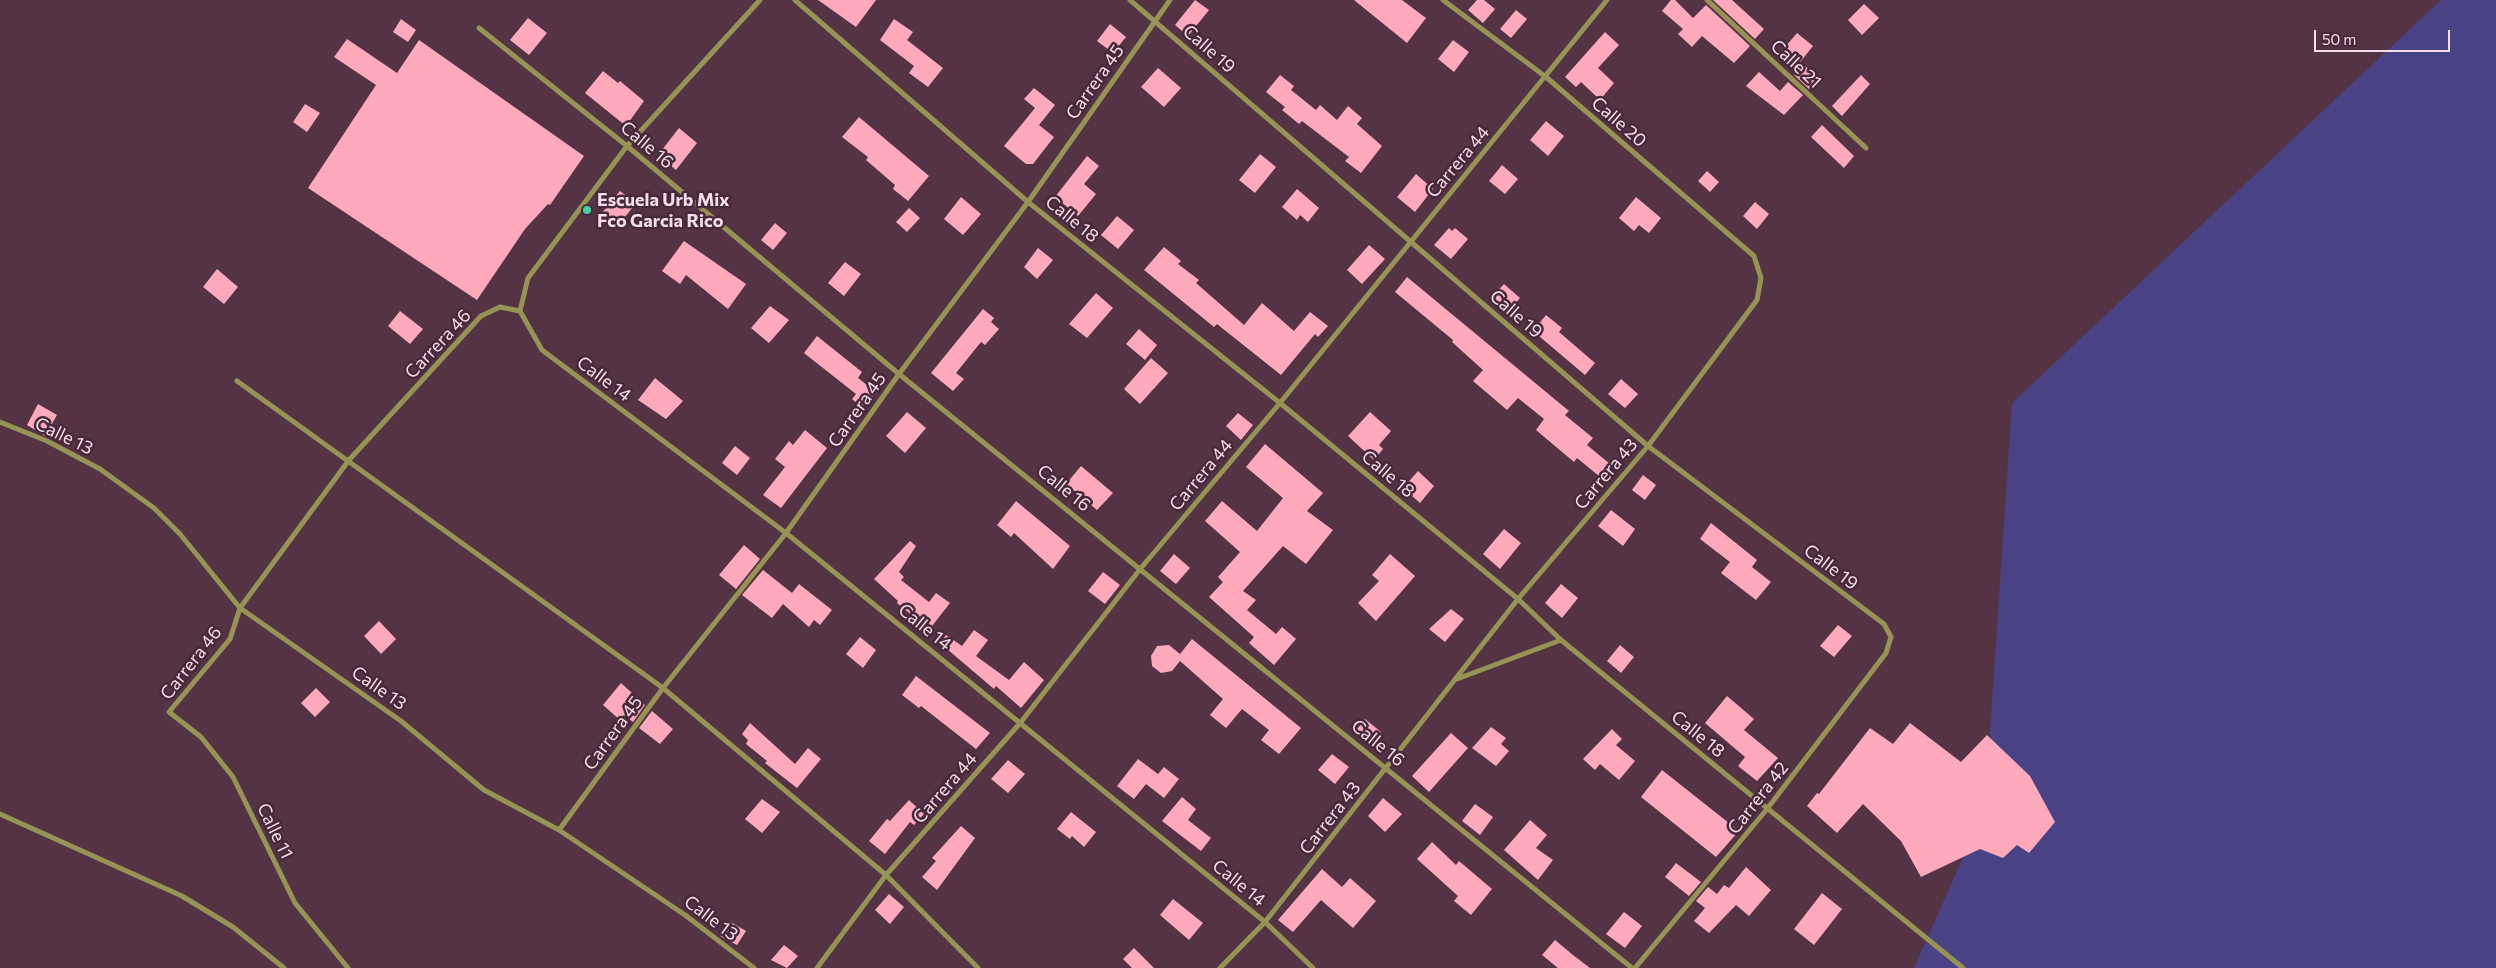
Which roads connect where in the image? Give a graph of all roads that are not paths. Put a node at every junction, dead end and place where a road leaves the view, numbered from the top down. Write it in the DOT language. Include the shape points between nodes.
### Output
graph roads {
  1 [pos="760,0"];
  2 [pos="795,0"];
  3 [pos="1130,0"];
  4 [pos="1170,0"];
  5 [pos="1443,0"];
  6 [pos="1607,0"];
  7 [pos="1707,0"];
  8 [pos="1155,20"];
  9 [pos="480,28"];
  10 [pos="1546,77"];
  11 [pos="627,146"];
  12 [pos="1866,148"];
  13 [pos="1028,202"];
  14 [pos="1411,241"];
  15 [pos="1761,278"];
  16 [pos="520,312"];
  17 [pos="899,374"];
  18 [pos="237,382"];
  19 [pos="1280,403"];
  20 [pos="0,422"];
  21 [pos="1648,446"];
  22 [pos="349,460"];
  23 [pos="786,533"];
  24 [pos="1141,568"];
  25 [pos="1518,599"];
  26 [pos="240,608"];
  27 [pos="1891,637"];
  28 [pos="1561,640"];
  29 [pos="1457,680"];
  30 [pos="663,688"];
  31 [pos="170,712"];
  32 [pos="1021,722"];
  33 [pos="1387,768"];
  34 [pos="1768,809"];
  35 [pos="0,814"];
  36 [pos="559,830"];
  37 [pos="886,875"];
  38 [pos="1265,922"];
  39 [pos="284,968"];
  40 [pos="348,968"];
  41 [pos="754,968"];
  42 [pos="817,968"];
  43 [pos="978,968"];
  44 [pos="1220,968"];
  45 [pos="1312,968"];
  46 [pos="1634,968"];
  47 [pos="1963,968"];
  1 -- 11 [label="street"];
  2 -- 13 [label="street, Calle 18"];
  3 -- 8 [label="street, Calle 19"];
  4 -- 8 [label="street, Carrera 45"];
  5 -- 10 [label="street, Calle 20"];
  6 -- 10 [label="street, Carrera 44"];
  7 -- 12 [label="street, Calle 21"];
  8 -- 13 [label="street, Carrera 45"];
  8 -- 14 [label="street, Calle 19"];
  9 -- 11 [label="street, Calle 16"];
  10 -- 14 [label="street, Carrera 44"];
  10 -- 15 [label="street, Calle 20" via="1754,256"];
  11 -- 16 [label="street" via="528,278"];
  11 -- 17 [label="street, Calle 16"];
  13 -- 17 [label="street, Carrera 45"];
  13 -- 19 [label="street, Calle 18"];
  14 -- 19 [label="street, Carrera 44"];
  14 -- 21 [label="street, Calle 19"];
  15 -- 21 [label="street, Carrera 43" via="1757,300"];
  16 -- 22 [label="street, Carrera 46" via="500,307 481,316"];
  16 -- 23 [label="street, Calle 14" via="542,350"];
  17 -- 23 [label="street, Carrera 45"];
  17 -- 24 [label="street, Calle 16"];
  18 -- 22 [label="street"];
  19 -- 24 [label="street, Carrera 44"];
  19 -- 25 [label="street, Calle 18"];
  20 -- 26 [label="street, Calle 13" via="47,441 100,469 154,508 180,534"];
  21 -- 25 [label="street, Carrera 43"];
  21 -- 27 [label="street, Calle 19" via="1884,624"];
  22 -- 26 [label="street, Carrera 46"];
  22 -- 30 [label="street"];
  23 -- 30 [label="street, Carrera 45"];
  23 -- 32 [label="street, Calle 14"];
  24 -- 32 [label="street, Carrera 44"];
  24 -- 33 [label="street, Calle 16"];
  25 -- 28 [label="street, Calle 18"];
  25 -- 29 [label="street, Carrera 43"];
  26 -- 31 [label="street, Carrera 46" via="230,639"];
  26 -- 36 [label="street, Calle 13" via="401,720 484,790"];
  27 -- 34 [label="street, Carrera 42" via="1886,653"];
  28 -- 29 [label="street"];
  28 -- 34 [label="street, Calle 18"];
  29 -- 33 [label="street, Carrera 43"];
  30 -- 36 [label="street, Carrera 45"];
  30 -- 37 [label="street"];
  31 -- 40 [label="street, Calle 11" via="201,736 233,777 295,903"];
  32 -- 37 [label="street, Carrera 44"];
  32 -- 38 [label="street, Calle 14"];
  33 -- 38 [label="street, Carrera 43"];
  33 -- 46 [label="street, Calle 16"];
  34 -- 46 [label="street, Carrera 42"];
  34 -- 47 [label="street, Calle 18"];
  35 -- 39 [label="street" via="182,896 233,927"];
  36 -- 41 [label="street, Calle 13" via="685,915"];
  37 -- 42 [label="street, Carrera 44"];
  37 -- 43 [label="street"];
  38 -- 44 [label="street, Carrera 43"];
  38 -- 45 [label="street, Calle 14"];
}
